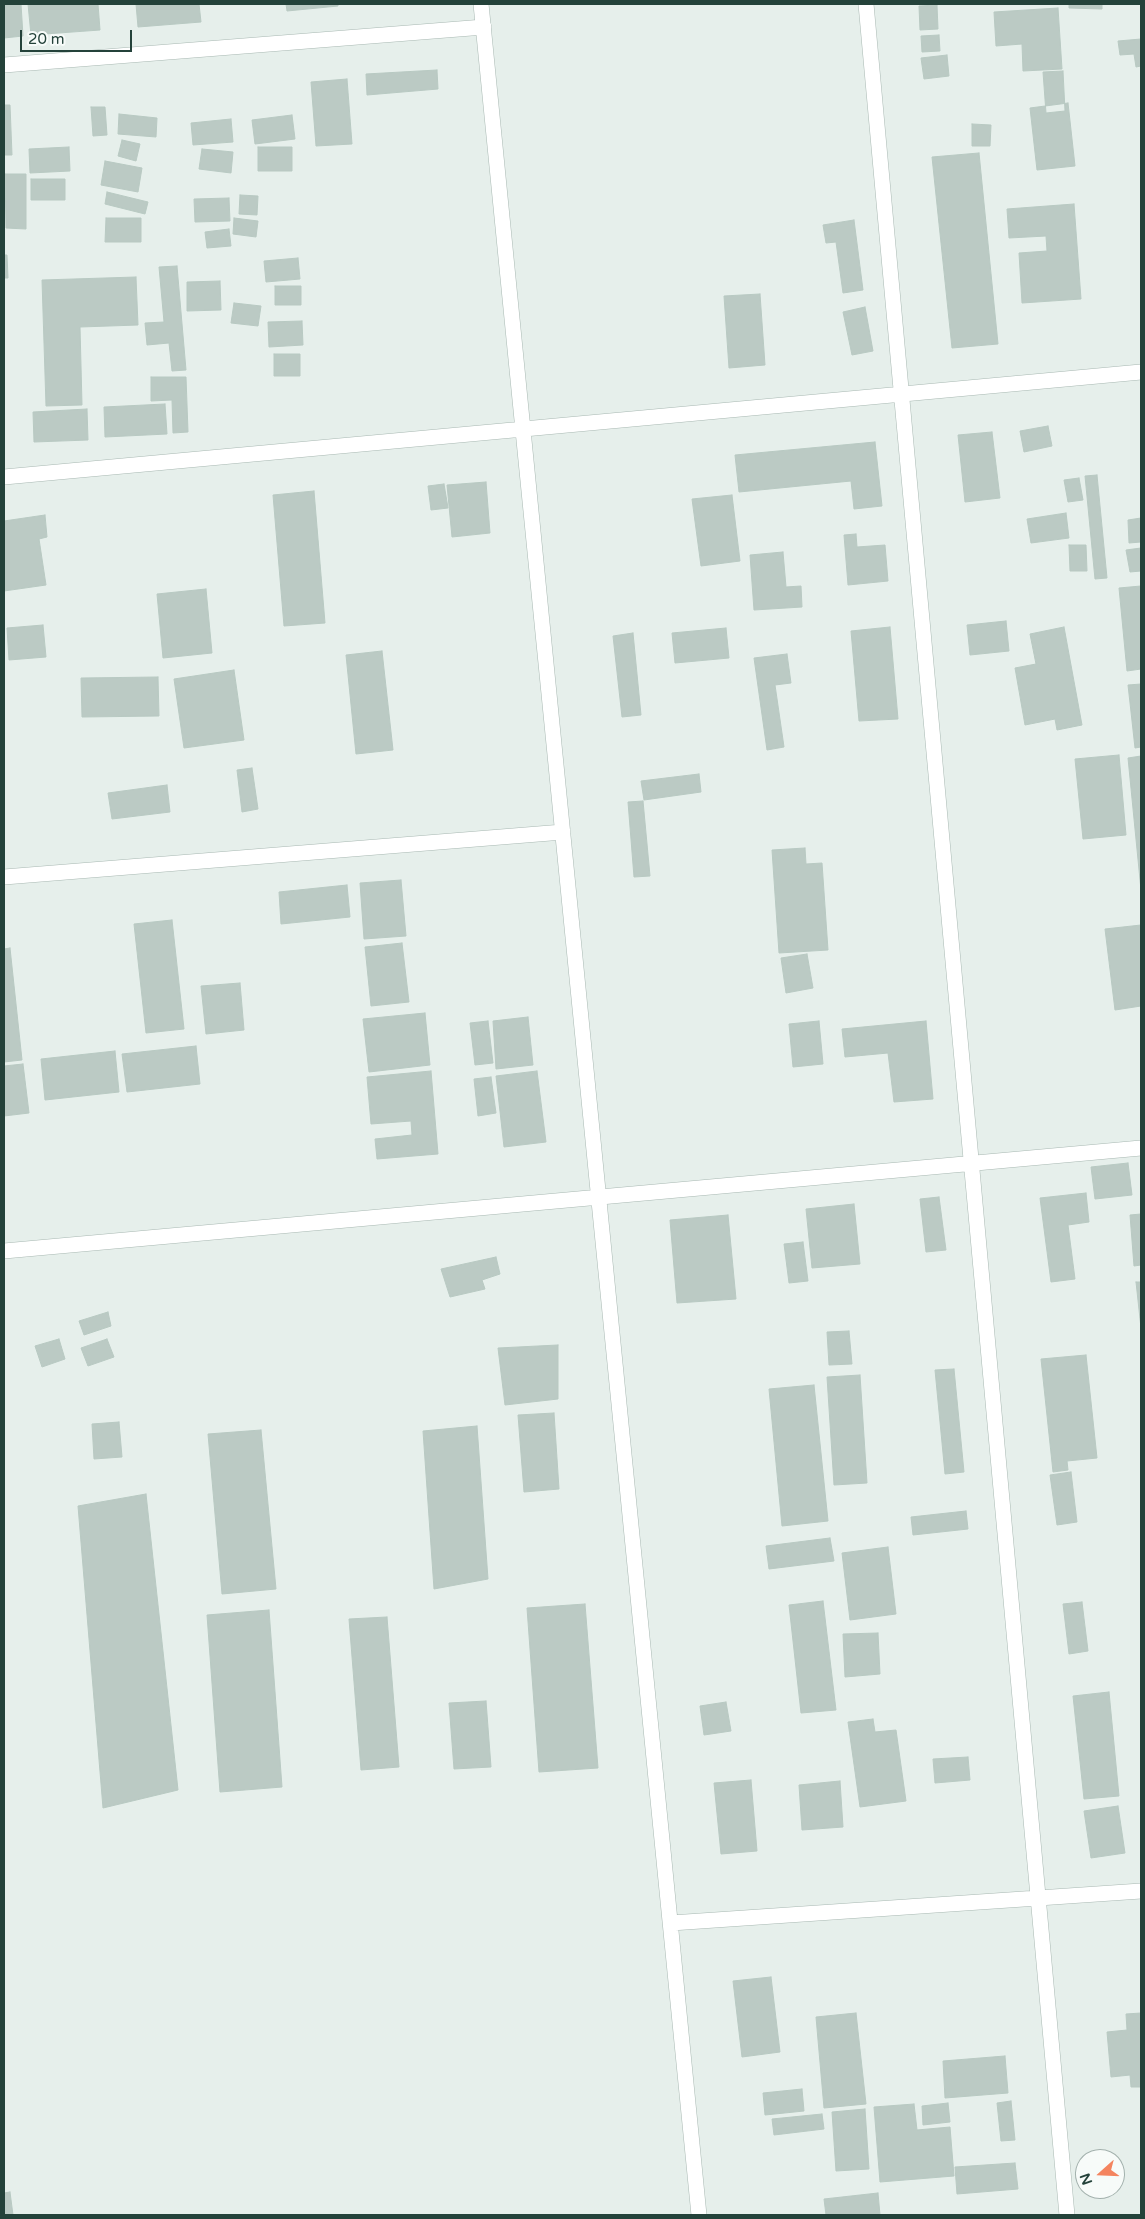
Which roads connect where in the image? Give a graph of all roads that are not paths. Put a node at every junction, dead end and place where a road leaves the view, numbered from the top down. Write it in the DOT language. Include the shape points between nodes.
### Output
graph roads {
  1 [pos="482,4"];
  2 [pos="866,4"];
  3 [pos="484,27"];
  4 [pos="4,65"];
  5 [pos="1141,372"];
  6 [pos="902,394"];
  7 [pos="523,429"];
  8 [pos="4,477"];
  9 [pos="563,832"];
  10 [pos="4,877"];
  11 [pos="1141,1148"];
  12 [pos="972,1164"];
  13 [pos="599,1198"];
  14 [pos="4,1251"];
  15 [pos="1141,1890"];
  16 [pos="1038,1898"];
  17 [pos="671,1923"];
  18 [pos="699,2215"];
  19 [pos="1067,2215"];
  1 -- 3 [label="street"];
  2 -- 6 [label="street"];
  3 -- 4 [label="street"];
  3 -- 7 [label="street"];
  5 -- 6 [label="street"];
  6 -- 7 [label="street"];
  6 -- 12 [label="street"];
  7 -- 8 [label="street"];
  7 -- 9 [label="street"];
  9 -- 10 [label="street"];
  9 -- 13 [label="street"];
  11 -- 12 [label="street"];
  12 -- 13 [label="street"];
  12 -- 16 [label="street"];
  13 -- 14 [label="street"];
  13 -- 17 [label="street"];
  15 -- 16 [label="street"];
  16 -- 17 [label="street"];
  16 -- 19 [label="street"];
  17 -- 18 [label="street"];
}
